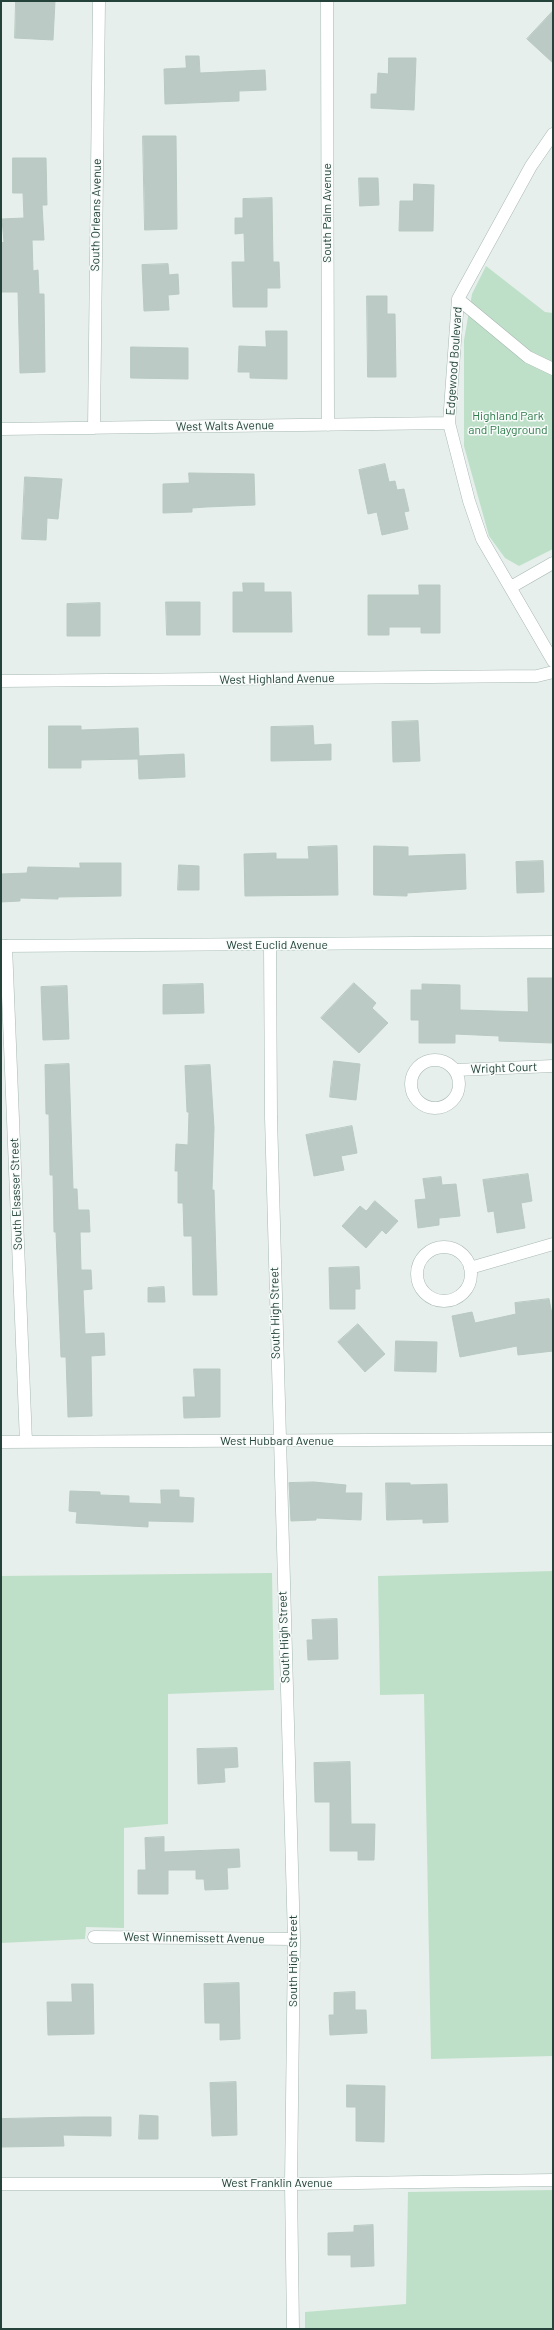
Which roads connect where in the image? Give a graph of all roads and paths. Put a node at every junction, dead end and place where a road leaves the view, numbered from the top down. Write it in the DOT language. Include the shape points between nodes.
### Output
graph roads {
  1 [pos="99,1"];
  2 [pos="327,1"];
  3 [pos="553,134"];
  4 [pos="458,298"];
  5 [pos="553,369"];
  6 [pos="449,423"];
  7 [pos="328,425"];
  8 [pos="94,428"];
  9 [pos="1,429"];
  10 [pos="553,563"];
  11 [pos="511,587"];
  12 [pos="553,661"];
  13 [pos="553,672"];
  14 [pos="1,681"];
  15 [pos="553,942"];
  16 [pos="4,946"];
  17 [pos="270,946"];
  18 [pos="553,1066"];
  19 [pos="455,1070"];
  20 [pos="553,1244"];
  21 [pos="470,1268"];
  22 [pos="553,1438"];
  23 [pos="1,1442"];
  24 [pos="26,1442"];
  25 [pos="278,1442"];
  26 [pos="94,1937"];
  27 [pos="294,1939"];
  28 [pos="553,2180"];
  29 [pos="1,2184"];
  30 [pos="291,2184"];
  31 [pos="293,2329"];
  1 -- 8 [label="street, South Orleans Avenue"];
  2 -- 7 [label="street, South Palm Avenue"];
  3 -- 4 [label="street, Edgewood Boulevard" via="531,166"];
  4 -- 5 [label="street" via="528,357"];
  4 -- 6 [label="street, Edgewood Boulevard"];
  6 -- 7 [label="street, West Walts Avenue"];
  6 -- 11 [label="street, Edgewood Boulevard" via="469,501 482,539"];
  7 -- 8 [label="street, West Walts Avenue"];
  8 -- 9 [label="street, West Walts Avenue"];
  10 -- 11 [label="street"];
  11 -- 12 [label="street, Edgewood Boulevard"];
  13 -- 14 [label="street, West Highland Avenue" via="537,676"];
  15 -- 17 [label="street, West Euclid Avenue"];
  16 -- 17 [label="street, West Euclid Avenue"];
  16 -- 24 [label="street, South Elsasser Street"];
  17 -- 25 [label="street, South High Street"];
  18 -- 19 [label="street, Wright Court"];
  19 -- 19 [label="street, Wright Court" via="437,1059 423,1062 412,1075 410,1083 415,1099 429,1108 446,1106 455,1097 460,1086"];
  20 -- 21 [label="street"];
  21 -- 21 [label="street" via="462,1253 444,1247 427,1253 421,1260 417,1277 424,1292 431,1298 448,1301 466,1289 471,1277"];
  22 -- 25 [label="street, West Hubbard Avenue"];
  23 -- 24 [label="street, West Hubbard Avenue"];
  24 -- 25 [label="street, West Hubbard Avenue"];
  25 -- 27 [label="street, South High Street"];
  26 -- 27 [label="street, West Winnemissett Avenue"];
  27 -- 30 [label="street, South High Street"];
  28 -- 30 [label="street, West Franklin Avenue"];
  29 -- 30 [label="street, West Franklin Avenue"];
  30 -- 31 [label="street, South High Street"];
}
